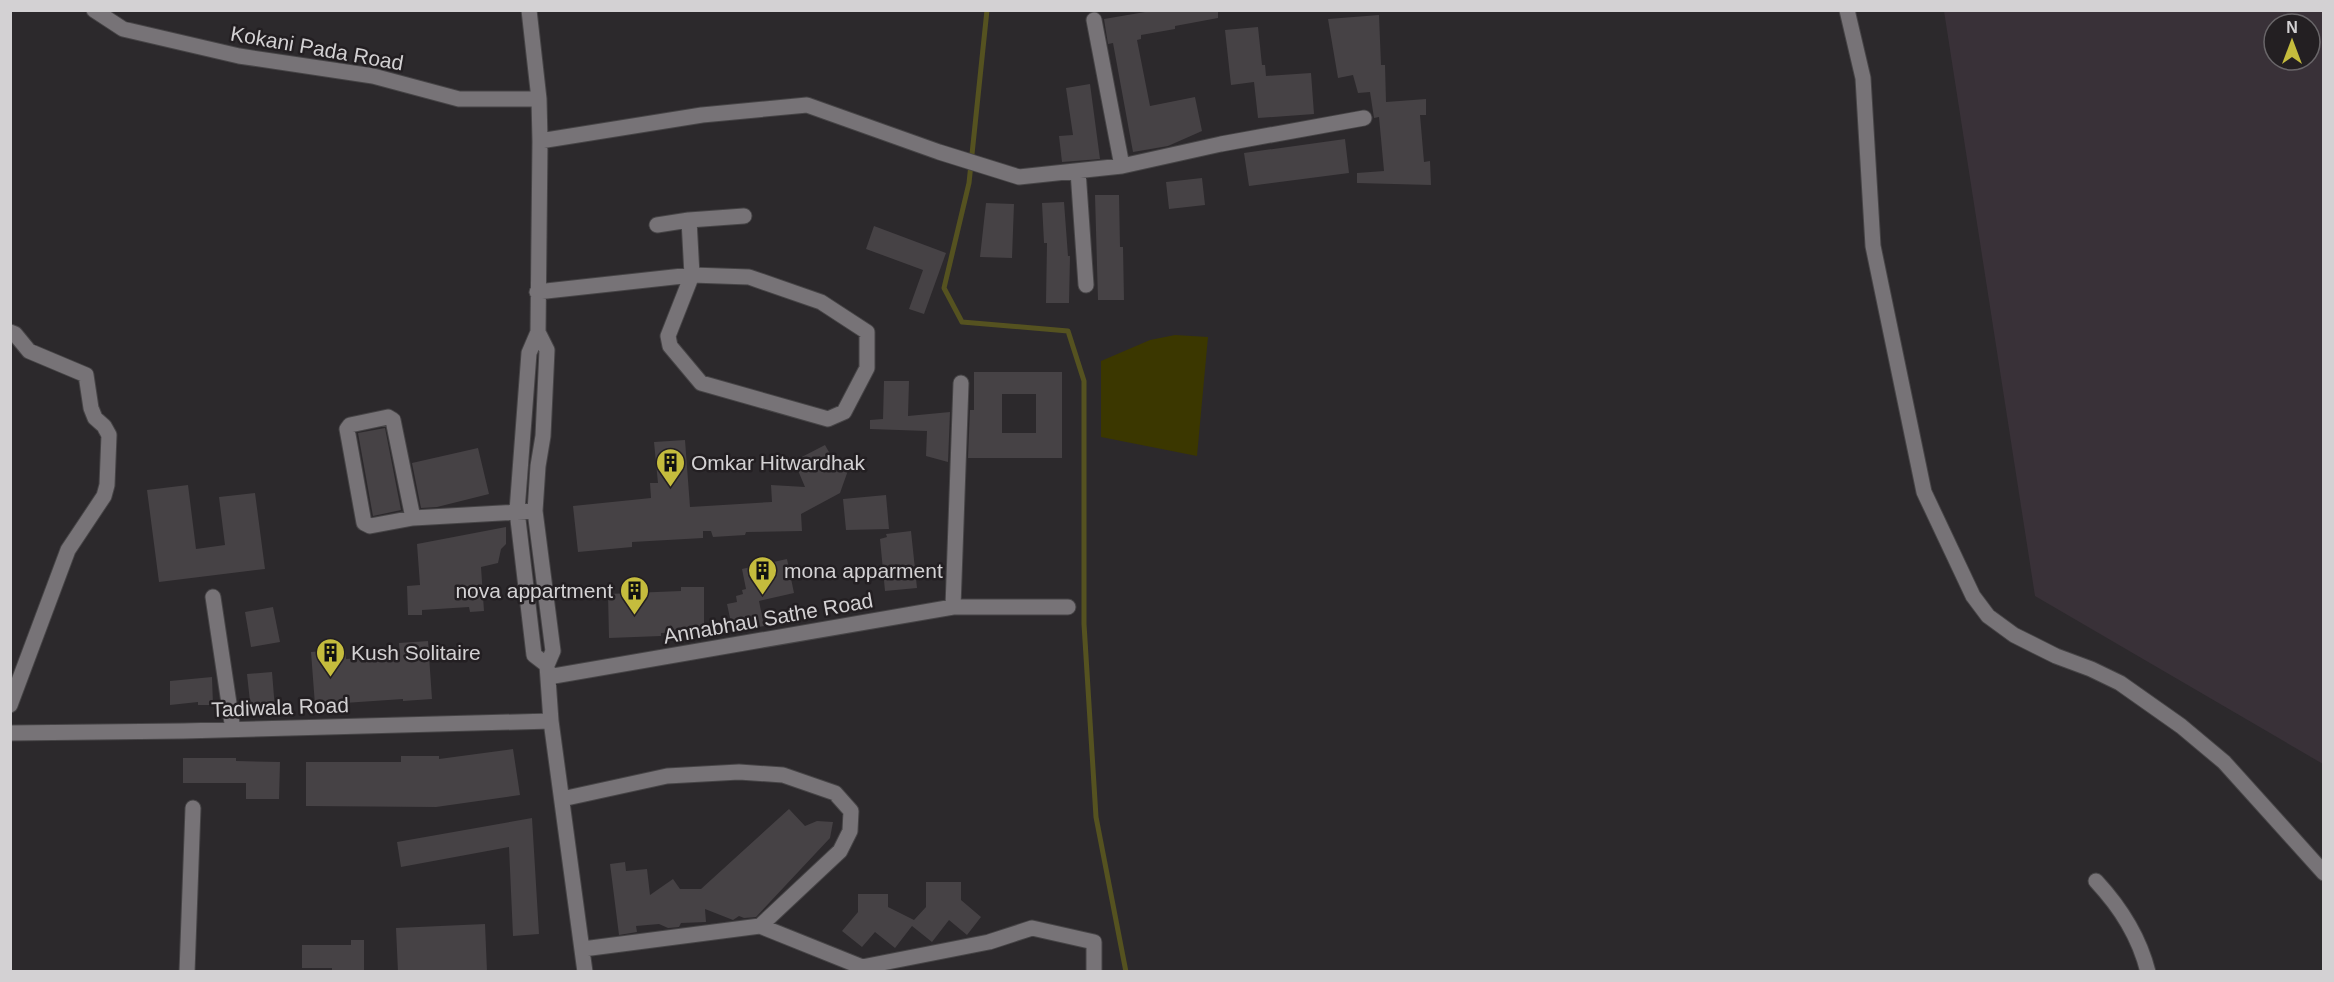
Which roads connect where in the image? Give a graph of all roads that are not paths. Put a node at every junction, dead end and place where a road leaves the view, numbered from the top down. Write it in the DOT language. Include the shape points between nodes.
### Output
graph roads {
  1 [pos="94,10"];
  2 [pos="529,10"];
  3 [pos="1847,10"];
  4 [pos="1094,20"];
  5 [pos="539,99"];
  6 [pos="1364,118"];
  7 [pos="540,141"];
  8 [pos="1122,166"];
  9 [pos="1078,171"];
  10 [pos="744,216"];
  11 [pos="689,220"];
  12 [pos="657,225"];
  13 [pos="692,275"];
  14 [pos="1086,285"];
  15 [pos="537,292"];
  16 [pos="10,332"];
  17 [pos="538,332"];
  18 [pos="961,383"];
  19 [pos="523,425"];
  20 [pos="543,426"];
  21 [pos="517,511"];
  22 [pos="536,511"];
  23 [pos="412,518"];
  24 [pos="541,566"];
  25 [pos="524,569"];
  26 [pos="213,597"];
  27 [pos="1068,607"];
  28 [pos="953,608"];
  29 [pos="548,671"];
  30 [pos="10,705"];
  31 [pos="551,721"];
  32 [pos="233,730"];
  33 [pos="10,733"];
  34 [pos="562,799"];
  35 [pos="193,808"];
  36 [pos="2324,873"];
  37 [pos="2096,881"];
  38 [pos="760,926"];
  39 [pos="583,948"];
  40 [pos="861,969"];
  41 [pos="187,972"];
  42 [pos="585,972"];
  43 [pos="1094,972"];
  44 [pos="2148,972"];
  1 -- 5 [label="street, Kokani Pada Road" via="123,29 239,56 373,76 459,99"];
  2 -- 5 [label="street"];
  3 -- 36 [label="street" via="1863,78 1873,246 1924,492 1973,596 1988,616 2014,635 2120,683 2181,726 2224,762"];
  4 -- 8 [label="street"];
  5 -- 7 [label="street"];
  6 -- 8 [label="street"];
  7 -- 9 [label="street" via="702,116 807,105 1019,177"];
  7 -- 15 [label="street"];
  8 -- 9 [label="street"];
  9 -- 14 [label="street"];
  10 -- 11 [label="street"];
  11 -- 12 [label="street"];
  11 -- 13 [label="street"];
  13 -- 13 [label="street" via="749,277 821,302 867,332 867,368 844,412 828,419 701,383 670,346 668,336"];
  13 -- 15 [label="street"];
  15 -- 17 [label="street"];
  16 -- 30 [label="street" via="29,351 86,375 91,408 109,435 104,496 68,550"];
  17 -- 19 [label="street" via="529,353"];
  17 -- 20 [label="street" via="547,350"];
  18 -- 28 [label="street"];
  19 -- 20 [label="street"];
  19 -- 21 [label="street"];
  20 -- 22 [label="street"];
  21 -- 22 [label="street"];
  21 -- 23 [label="street"];
  21 -- 25 [label="street"];
  22 -- 24 [label="street"];
  23 -- 23 [label="street" via="393,420 388,417 351,425 347,429 364,523 370,526"];
  24 -- 25 [label="street"];
  24 -- 29 [label="street" via="553,651"];
  25 -- 29 [label="street" via="534,655"];
  26 -- 32 [label="street"];
  27 -- 28 [label="street, Annabhau Sathe Road"];
  28 -- 29 [label="street, Annabhau Sathe Road"];
  29 -- 31 [label="street"];
  31 -- 32 [label="street, Tadiwala Road"];
  31 -- 34 [label="street"];
  32 -- 33 [label="street, Tadiwala Road"];
  34 -- 38 [label="street" via="667,776 739,772 783,775 835,793 852,811 850,831 840,851"];
  34 -- 39 [label="street"];
  35 -- 41 [label="street"];
  37 -- 44 [label="street" via="2118,904 2142,947"];
  38 -- 39 [label="street"];
  38 -- 40 [label="street"];
  39 -- 42 [label="street"];
  40 -- 43 [label="street" via="989,942 1032,928 1094,942"];
}
